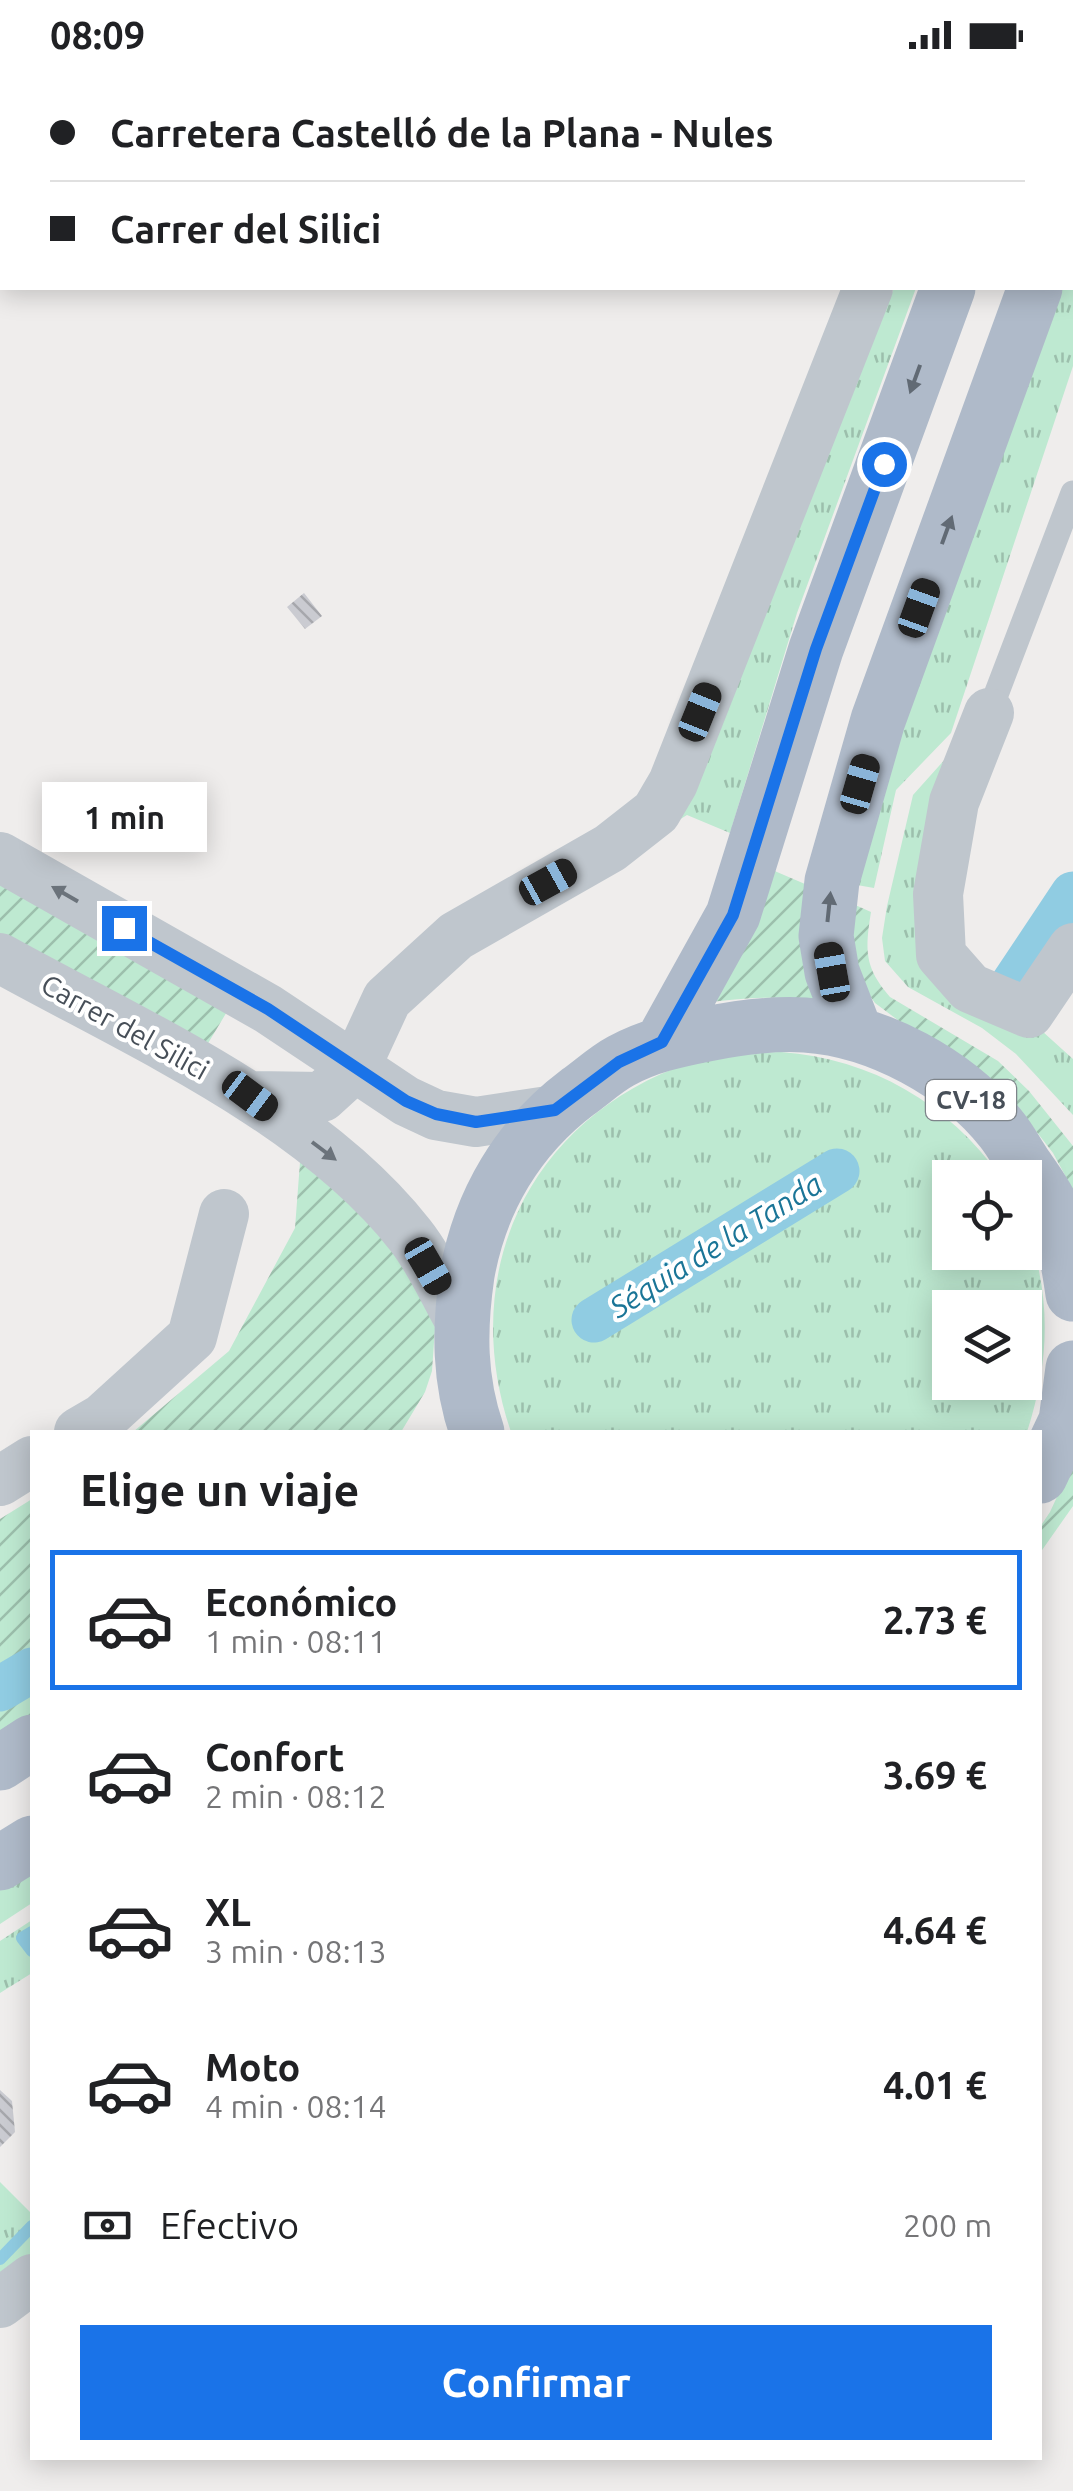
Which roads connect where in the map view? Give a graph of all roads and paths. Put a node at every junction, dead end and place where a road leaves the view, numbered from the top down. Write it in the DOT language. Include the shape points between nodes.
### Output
graph roads {
  1 [pos="867,290"];
  2 [pos="947,290"];
  3 [pos="1033,290"];
  4 [pos="1073,493"];
  5 [pos="989,713"];
  6 [pos="0,858"];
  7 [pos="1073,948"];
  8 [pos="0,958"];
  9 [pos="387,998"];
  10 [pos="268,1009"];
  11 [pos="856,1034"];
  12 [pos="662,1042"];
  13 [pos="356,1066"];
  14 [pos="250,1096"];
  15 [pos="555,1110"];
  16 [pos="224,1214"];
  17 [pos="1073,1294"];
  18 [pos="460,1321"];
  19 [pos="1073,1368"];
  20 [pos="464,1425"];
  21 [pos="81,1430"];
  22 [pos="30,1462"];
  23 [pos="1042,1472"];
  24 [pos="0,1481"];
  25 [pos="30,1743"];
  26 [pos="0,1763"];
  27 [pos="30,1844"];
  28 [pos="0,1864"];
  29 [pos="30,2280"];
  30 [pos="0,2303"];
  1 -- 9 [label="street" via="656,812 610,848 473,924"];
  2 -- 12 [label="main road, one-way" via="816,649 733,915"];
  11 -- 3 [label="main road, one-way" via="826,936 832,881 878,720"];
  4 -- 5 [label="lane"];
  5 -- 7 [label="street" via="954,802 938,894 940,954 970,988 1029,1012"];
  10 -- 6 [label="street, one-way"];
  8 -- 14 [label="street, Carrer del Silici"];
  9 -- 10 [label="street" via="343,1011"];
  9 -- 13 [label="street"];
  10 -- 13 [label="street"];
  11 -- 12 [label="main road, CV-18" via="753,1024"];
  11 -- 17 [label="main road, CV-18" via="930,1068 1001,1128 1052,1206"];
  12 -- 15 [label="main road, CV-18" via="619,1062"];
  13 -- 14 [label="street, Carrer del Silici" via="322,1097"];
  13 -- 15 [label="street" via="436,1114 476,1122"];
  14 -- 18 [label="street, Carrer del Silici, one-way" via="362,1180 412,1238"];
  15 -- 18 [label="main road, CV-18" via="514,1154 487,1206 472,1246"];
  16 -- 21 [label="street" via="192,1338"];
  18 -- 20 [label="main road, CV-18"];
  19 -- 23 [label="main road" via="1066,1420"];
  22 -- 24 [label="street"];
  25 -- 26 [label="main road"];
  27 -- 28 [label="main road"];
  29 -- 30 [label="street"];
}
